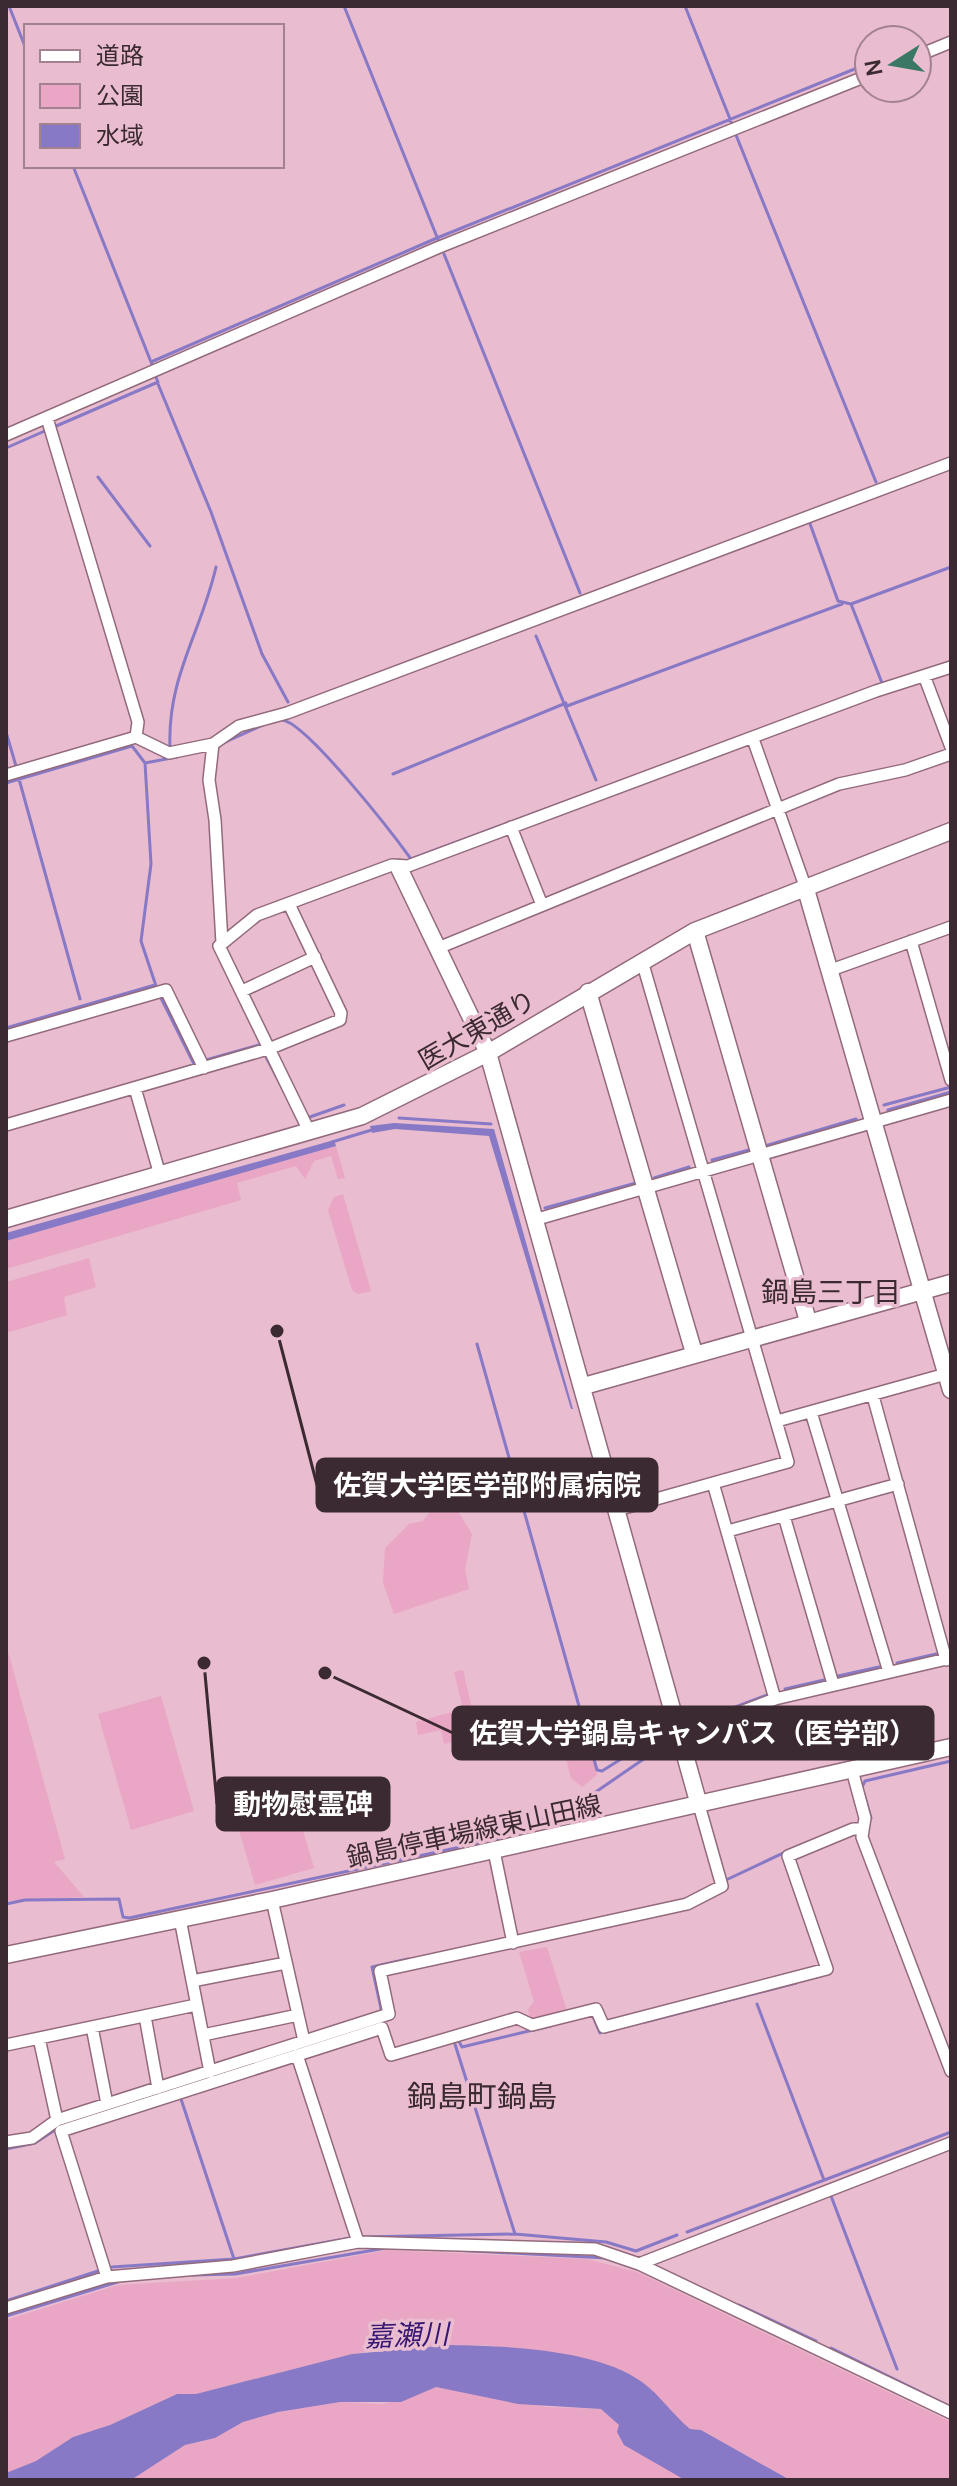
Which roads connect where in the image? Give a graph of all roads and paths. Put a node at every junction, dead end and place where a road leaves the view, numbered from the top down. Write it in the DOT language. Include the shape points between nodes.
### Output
graph roads {
  1 [pos="853,81"];
  2 [pos="47,418"];
  3 [pos="6,435"];
  4 [pos="951,463"];
  5 [pos="951,667"];
  6 [pos="925,678"];
  7 [pos="136,737"];
  8 [pos="753,739"];
  9 [pos="214,747"];
  10 [pos="951,747"];
  11 [pos="951,754"];
  12 [pos="6,775"];
  13 [pos="778,809"];
  14 [pos="511,827"];
  15 [pos="951,831"];
  16 [pos="399,868"];
  17 [pos="805,886"];
  18 [pos="289,904"];
  19 [pos="542,905"];
  20 [pos="951,927"];
  21 [pos="695,931"];
  22 [pos="911,941"];
  23 [pos="222,943"];
  24 [pos="438,948"];
  25 [pos="315,957"];
  26 [pos="642,961"];
  27 [pos="831,970"];
  28 [pos="242,991"];
  29 [pos="588,992"];
  30 [pos="6,1036"];
  31 [pos="265,1050"];
  32 [pos="488,1053"];
  33 [pos="202,1064"];
  34 [pos="951,1080"];
  35 [pos="135,1088"];
  36 [pos="951,1100"];
  37 [pos="875,1120"];
  38 [pos="306,1124"];
  39 [pos="6,1125"];
  40 [pos="760,1155"];
  41 [pos="703,1171"];
  42 [pos="160,1175"];
  43 [pos="646,1188"];
  44 [pos="7,1215"];
  45 [pos="534,1220"];
  46 [pos="951,1283"];
  47 [pos="924,1291"];
  48 [pos="808,1321"];
  49 [pos="752,1337"];
  50 [pos="694,1353"];
  51 [pos="949,1382"];
  52 [pos="584,1386"];
  53 [pos="873,1396"];
  54 [pos="811,1412"];
  55 [pos="777,1421"];
  56 [pos="713,1483"];
  57 [pos="898,1484"];
  58 [pos="838,1500"];
  59 [pos="617,1510"];
  60 [pos="784,1516"];
  61 [pos="728,1531"];
  62 [pos="948,1659"];
  63 [pos="889,1672"];
  64 [pos="833,1684"];
  65 [pos="775,1699"];
  66 [pos="681,1735"];
  67 [pos="951,1747"];
  68 [pos="852,1770"];
  69 [pos="699,1805"];
  70 [pos="862,1829"];
  71 [pos="494,1851"];
  72 [pos="272,1900"];
  73 [pos="180,1919"];
  74 [pos="513,1943"];
  75 [pos="6,1955"];
  76 [pos="286,1963"];
  77 [pos="192,1981"];
  78 [pos="196,2005"];
  79 [pos="298,2015"];
  80 [pos="145,2016"];
  81 [pos="92,2027"];
  82 [pos="203,2035"];
  83 [pos="39,2038"];
  84 [pos="304,2041"];
  85 [pos="6,2045"];
  86 [pos="297,2055"];
  87 [pos="951,2071"];
  88 [pos="210,2072"];
  89 [pos="158,2088"];
  90 [pos="107,2104"];
  91 [pos="57,2120"];
  92 [pos="6,2142"];
  93 [pos="951,2143"];
  94 [pos="358,2242"];
  95 [pos="639,2264"];
  96 [pos="107,2277"];
  97 [pos="6,2308"];
  98 [pos="951,2413"];
  1 -- 2 [label="street" via="444,245"];
  2 -- 3 [label="street"];
  2 -- 7 [label="street" via="138,722"];
  4 -- 9 [label="street" via="287,713 239,726"];
  5 -- 6 [label="street"];
  6 -- 8 [label="street" via="876,691"];
  6 -- 10 [label="street"];
  7 -- 9 [label="street" via="169,753"];
  7 -- 12 [label="street"];
  8 -- 13 [label="street"];
  8 -- 14 [label="street"];
  9 -- 23 [label="street" via="209,780"];
  11 -- 13 [label="street" via="839,784"];
  13 -- 17 [label="street"];
  13 -- 19 [label="street"];
  14 -- 16 [label="street"];
  14 -- 19 [label="street"];
  15 -- 17 [label="street, 医大東通り"];
  16 -- 18 [label="street" via="392,865"];
  16 -- 24 [label="street"];
  17 -- 21 [label="street, 医大東通り"];
  17 -- 27 [label="street"];
  18 -- 23 [label="street" via="257,915"];
  18 -- 25 [label="street"];
  19 -- 24 [label="street"];
  20 -- 22 [label="street"];
  21 -- 26 [label="street, 医大東通り"];
  21 -- 40 [label="street"];
  22 -- 27 [label="street"];
  22 -- 34 [label="street"];
  23 -- 28 [label="street"];
  24 -- 32 [label="street"];
  25 -- 28 [label="street"];
  25 -- 31 [label="street" via="340,1020"];
  26 -- 29 [label="street, 医大東通り"];
  26 -- 41 [label="street"];
  27 -- 37 [label="street"];
  28 -- 31 [label="street"];
  29 -- 32 [label="street, 医大東通り"];
  29 -- 43 [label="street"];
  30 -- 33 [label="street" via="166,990"];
  31 -- 33 [label="street"];
  31 -- 38 [label="street"];
  32 -- 38 [label="street, 医大東通り" via="382,1108"];
  32 -- 45 [label="street"];
  33 -- 35 [label="street"];
  35 -- 39 [label="street"];
  35 -- 42 [label="street"];
  36 -- 37 [label="street"];
  37 -- 40 [label="street"];
  37 -- 47 [label="street"];
  38 -- 42 [label="street, 医大東通り"];
  40 -- 41 [label="street"];
  40 -- 48 [label="street"];
  41 -- 43 [label="street"];
  41 -- 49 [label="street"];
  42 -- 44 [label="street, 医大東通り"];
  43 -- 45 [label="street"];
  43 -- 50 [label="street"];
  45 -- 52 [label="street"];
  46 -- 47 [label="street"];
  47 -- 48 [label="street"];
  47 -- 51 [label="street"];
  48 -- 49 [label="street"];
  49 -- 50 [label="street"];
  49 -- 55 [label="street"];
  50 -- 52 [label="street"];
  51 -- 53 [label="street"];
  52 -- 59 [label="street"];
  53 -- 54 [label="street"];
  53 -- 57 [label="street"];
  54 -- 55 [label="street"];
  54 -- 58 [label="street"];
  55 -- 56 [label="street" via="788,1462"];
  56 -- 59 [label="street"];
  56 -- 61 [label="street"];
  57 -- 58 [label="street"];
  57 -- 62 [label="street"];
  58 -- 60 [label="street"];
  58 -- 63 [label="street"];
  59 -- 66 [label="street"];
  60 -- 61 [label="street"];
  60 -- 64 [label="street"];
  61 -- 65 [label="street"];
  62 -- 63 [label="street"];
  63 -- 64 [label="street"];
  64 -- 65 [label="street"];
  65 -- 66 [label="street"];
  66 -- 69 [label="street"];
  67 -- 68 [label="street, 鍋島停車場線東山田線"];
  68 -- 69 [label="street, 鍋島停車場線東山田線"];
  68 -- 70 [label="street" via="865,1818"];
  69 -- 71 [label="street, 鍋島停車場線東山田線"];
  69 -- 74 [label="street" via="722,1886 687,1904"];
  70 -- 86 [label="street" via="788,1856 827,1969 604,2027 596,2009 532,2025 517,2018 391,2055 382,2028"];
  70 -- 87 [label="street"];
  71 -- 72 [label="street, 鍋島停車場線東山田線"];
  71 -- 74 [label="street"];
  72 -- 73 [label="street, 鍋島停車場線東山田線"];
  72 -- 76 [label="street"];
  73 -- 75 [label="street, 鍋島停車場線東山田線"];
  73 -- 77 [label="street"];
  74 -- 84 [label="street" via="380,1971 389,2014"];
  76 -- 77 [label="street"];
  76 -- 79 [label="street"];
  77 -- 78 [label="street"];
  78 -- 80 [label="street"];
  78 -- 82 [label="street"];
  79 -- 82 [label="street"];
  79 -- 84 [label="street"];
  80 -- 81 [label="street"];
  80 -- 89 [label="street"];
  81 -- 83 [label="street"];
  81 -- 90 [label="street"];
  82 -- 88 [label="street"];
  83 -- 85 [label="street"];
  83 -- 91 [label="street"];
  84 -- 88 [label="street"];
  86 -- 94 [label="street"];
  86 -- 96 [label="street" via="61,2131"];
  88 -- 89 [label="street"];
  89 -- 90 [label="street"];
  90 -- 91 [label="street"];
  91 -- 92 [label="street" via="32,2138"];
  93 -- 95 [label="street"];
  94 -- 95 [label="street" via="595,2249"];
  94 -- 96 [label="street" via="233,2266"];
  95 -- 98 [label="street"];
  96 -- 97 [label="street"];
}
